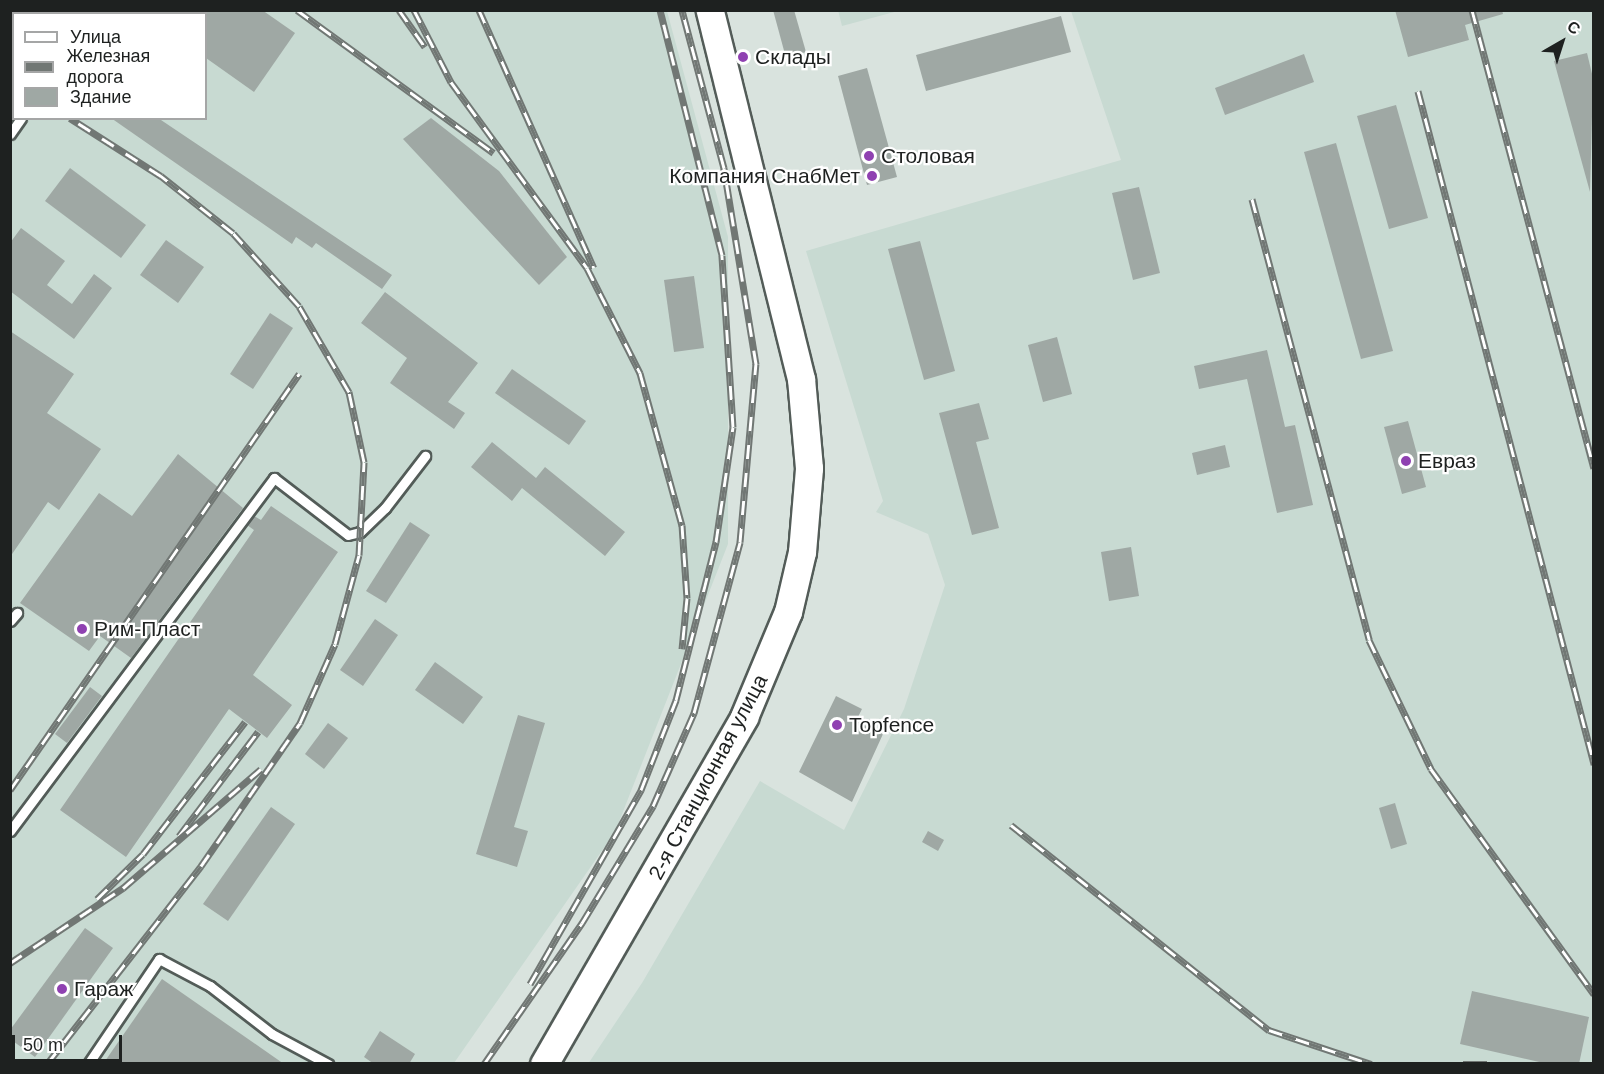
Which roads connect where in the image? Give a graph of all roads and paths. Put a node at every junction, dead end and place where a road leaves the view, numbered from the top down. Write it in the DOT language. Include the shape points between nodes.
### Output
graph roads {
  1 [pos="710,10"];
  2 [pos="20,120"];
  3 [pos="10,134"];
  4 [pos="425,456"];
  5 [pos="10,831"];
  6 [pos="88,1064"];
  7 [pos="328,1064"];
  8 [pos="544,1064"];
  1 -- 8 [label="main road, 2-я Станционная улица" via="801,379 809,468 802,552 788,612 744,717"];
  2 -- 3 [label="lane"];
  4 -- 5 [label="lane" via="385,508 360,532 348,535 274,478"];
  6 -- 7 [label="lane" via="159,959 210,986 272,1034"];
}
